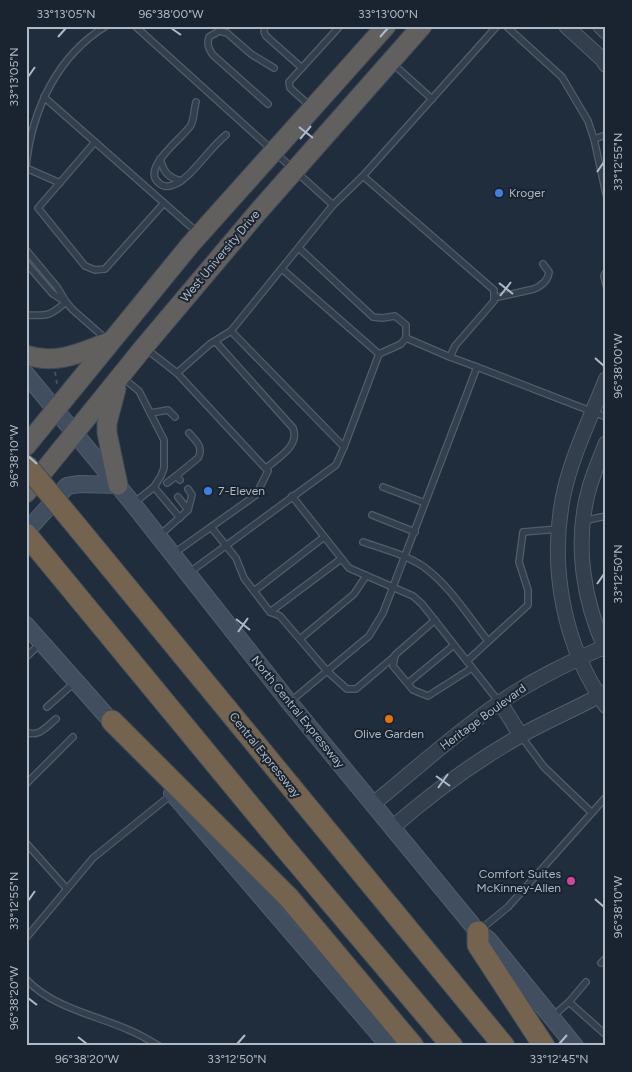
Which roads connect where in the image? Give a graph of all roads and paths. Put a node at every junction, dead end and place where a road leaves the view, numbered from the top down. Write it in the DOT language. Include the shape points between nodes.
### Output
graph roads {
  1 [pos="106,26"];
  2 [pos="135,26"];
  3 [pos="265,26"];
  4 [pos="340,26"];
  5 [pos="386,26"];
  6 [pos="422,26"];
  7 [pos="497,26"];
  8 [pos="506,26"];
  9 [pos="566,26"];
  10 [pos="600,26"];
  11 [pos="606,32"];
  12 [pos="390,62"];
  13 [pos="606,64"];
  14 [pos="274,68"];
  15 [pos="302,68"];
  16 [pos="44,97"];
  17 [pos="432,99"];
  18 [pos="196,102"];
  19 [pos="268,104"];
  20 [pos="312,108"];
  21 [pos="226,135"];
  22 [pos="606,135"];
  23 [pos="594,139"];
  24 [pos="27,141"];
  25 [pos="95,142"];
  26 [pos="274,150"];
  27 [pos="160,159"];
  28 [pos="26,167"];
  29 [pos="294,170"];
  30 [pos="362,176"];
  31 [pos="181,181"];
  32 [pos="60,183"];
  33 [pos="606,194"];
  34 [pos="164,203"];
  35 [pos="333,205"];
  36 [pos="200,235"];
  37 [pos="299,248"];
  38 [pos="26,250"];
  39 [pos="26,263"];
  40 [pos="543,264"];
  41 [pos="282,269"];
  42 [pos="606,272"];
  43 [pos="606,285"];
  44 [pos="494,298"];
  45 [pos="66,302"];
  46 [pos="26,309"];
  47 [pos="29,315"];
  48 [pos="231,331"];
  49 [pos="406,338"];
  50 [pos="215,341"];
  51 [pos="110,342"];
  52 [pos="144,347"];
  53 [pos="378,354"];
  54 [pos="26,355"];
  55 [pos="450,357"];
  56 [pos="54,367"];
  57 [pos="477,367"];
  58 [pos="177,373"];
  59 [pos="26,374"];
  60 [pos="121,376"];
  61 [pos="606,378"];
  62 [pos="59,388"];
  63 [pos="56,410"];
  64 [pos="150,413"];
  65 [pos="599,415"];
  66 [pos="175,417"];
  67 [pos="189,433"];
  68 [pos="74,434"];
  69 [pos="606,443"];
  70 [pos="26,446"];
  71 [pos="344,447"];
  72 [pos="26,466"];
  73 [pos="266,468"];
  74 [pos="161,476"];
  75 [pos="118,485"];
  76 [pos="154,487"];
  77 [pos="383,487"];
  78 [pos="188,489"];
  79 [pos="26,493"];
  80 [pos="292,496"];
  81 [pos="178,497"];
  82 [pos="425,503"];
  83 [pos="133,504"];
  84 [pos="188,510"];
  85 [pos="372,515"];
  86 [pos="606,516"];
  87 [pos="180,518"];
  88 [pos="583,521"];
  89 [pos="211,527"];
  90 [pos="559,529"];
  91 [pos="414,532"];
  92 [pos="26,533"];
  93 [pos="159,536"];
  94 [pos="324,537"];
  95 [pos="363,542"];
  96 [pos="226,545"];
  97 [pos="172,554"];
  98 [pos="405,557"];
  99 [pos="342,559"];
  100 [pos="188,573"];
  101 [pos="366,576"];
  102 [pos="393,588"];
  103 [pos="254,591"];
  104 [pos="270,612"];
  105 [pos="435,620"];
  106 [pos="26,625"];
  107 [pos="300,639"];
  108 [pos="488,641"];
  109 [pos="41,643"];
  110 [pos="454,645"];
  111 [pos="605,648"];
  112 [pos="395,656"];
  113 [pos="26,657"];
  114 [pos="580,658"];
  115 [pos="467,661"];
  116 [pos="472,668"];
  117 [pos="327,671"];
  118 [pos="76,682"];
  119 [pos="408,683"];
  120 [pos="603,698"];
  121 [pos="289,702"];
  122 [pos="500,702"];
  123 [pos="47,707"];
  124 [pos="56,719"];
  125 [pos="112,721"];
  126 [pos="26,732"];
  127 [pos="521,736"];
  128 [pos="74,737"];
  129 [pos="26,784"];
  130 [pos="172,794"];
  131 [pos="606,797"];
  132 [pos="373,804"];
  133 [pos="591,812"];
  134 [pos="392,828"];
  135 [pos="26,843"];
  136 [pos="67,889"];
  137 [pos="478,932"];
  138 [pos="26,938"];
  139 [pos="606,958"];
  140 [pos="601,963"];
  141 [pos="26,979"];
  142 [pos="586,982"];
  143 [pos="569,1002"];
  144 [pos="551,1017"];
  145 [pos="606,1035"];
  146 [pos="159,1046"];
  147 [pos="389,1046"];
  148 [pos="413,1046"];
  149 [pos="452,1046"];
  150 [pos="504,1046"];
  151 [pos="544,1046"];
  152 [pos="574,1046"];
  1 -- 16 [label="lane" via="92,34 70,56"];
  2 -- 26 [label="lane"];
  3 -- 15 [label="lane" via="266,36"];
  4 -- 15 [label="lane"];
  5 -- 20 [label="highway"];
  6 -- 12 [label="highway, West University Drive"];
  7 -- 17 [label="lane"];
  8 -- 23 [label="lane" via="562,77 588,121"];
  9 -- 13 [label="street"];
  10 -- 11 [label="street"];
  12 -- 17 [label="lane"];
  12 -- 29 [label="highway, West University Drive"];
  14 -- 19 [label="lane" via="227,34 219,31 209,37 208,49 213,55"];
  15 -- 20 [label="lane" via="289,82 290,88"];
  16 -- 24 [label="lane"];
  16 -- 25 [label="lane"];
  17 -- 30 [label="lane"];
  18 -- 27 [label="lane" via="191,124"];
  20 -- 26 [label="highway"];
  21 -- 31 [label="lane"];
  22 -- 23 [label="lane"];
  23 -- 33 [label="lane"];
  24 -- 28 [label="lane"];
  25 -- 32 [label="lane"];
  25 -- 34 [label="lane"];
  26 -- 29 [label="lane"];
  26 -- 36 [label="highway"];
  27 -- 31 [label="lane" via="167,175"];
  27 -- 31 [label="lane" via="154,171 157,183 171,186"];
  28 -- 32 [label="lane"];
  29 -- 35 [label="lane"];
  29 -- 52 [label="highway, West University Drive"];
  30 -- 35 [label="lane"];
  30 -- 44 [label="lane" via="494,290"];
  32 -- 34 [label="lane" via="38,208 85,266 95,270 105,269"];
  34 -- 36 [label="lane"];
  35 -- 37 [label="lane"];
  36 -- 51 [label="highway"];
  37 -- 41 [label="lane"];
  37 -- 49 [label="lane" via="373,317 395,316 406,325"];
  38 -- 45 [label="lane" via="58,287"];
  39 -- 45 [label="lane" via="54,294"];
  40 -- 44 [label="lane" via="550,272 540,286"];
  41 -- 48 [label="lane"];
  41 -- 53 [label="lane"];
  42 -- 43 [label="lane"];
  44 -- 55 [label="lane" via="455,346"];
  45 -- 47 [label="lane" via="47,316"];
  45 -- 51 [label="lane"];
  46 -- 47 [label="lane"];
  48 -- 50 [label="lane"];
  48 -- 71 [label="lane"];
  49 -- 53 [label="lane" via="401,344"];
  49 -- 55 [label="lane"];
  50 -- 58 [label="lane"];
  50 -- 73 [label="lane" via="293,428 295,434 288,450"];
  51 -- 54 [label="highway" via="60,359"];
  51 -- 63 [label="highway"];
  52 -- 58 [label="lane"];
  52 -- 60 [label="highway, West University Drive"];
  53 -- 71 [label="lane"];
  55 -- 57 [label="lane"];
  56 -- 62 [label="path"];
  57 -- 65 [label="lane"];
  57 -- 82 [label="lane"];
  58 -- 73 [label="lane"];
  59 -- 63 [label="main road, North Central Expressway"];
  60 -- 64 [label="lane" via="139,391"];
  60 -- 68 [label="highway, West University Drive"];
  60 -- 75 [label="highway" via="107,423"];
  61 -- 65 [label="street"];
  63 -- 68 [label="main road, North Central Expressway"];
  63 -- 70 [label="highway"];
  64 -- 66 [label="lane" via="168,410"];
  64 -- 74 [label="lane" via="164,440"];
  65 -- 90 [label="street" via="566,484"];
  67 -- 74 [label="lane" via="199,446 198,458 169,486"];
  68 -- 75 [label="main road, North Central Expressway"];
  68 -- 79 [label="highway, West University Drive"];
  69 -- 88 [label="street" via="589,490"];
  71 -- 80 [label="lane" via="336,465"];
  72 -- 150 [label="highway, Central Expressway, bridge"];
  73 -- 89 [label="lane" via="268,471 256,495"];
  74 -- 76 [label="lane"];
  75 -- 83 [label="main road, North Central Expressway"];
  75 -- 92 [label="main road" via="67,486"];
  76 -- 83 [label="lane"];
  76 -- 87 [label="lane"];
  77 -- 82 [label="lane"];
  78 -- 84 [label="lane" via="192,495"];
  80 -- 94 [label="lane"];
  80 -- 96 [label="lane"];
  81 -- 84 [label="lane"];
  82 -- 91 [label="lane"];
  83 -- 93 [label="main road, North Central Expressway"];
  84 -- 87 [label="lane"];
  85 -- 91 [label="lane"];
  86 -- 88 [label="lane"];
  87 -- 93 [label="lane"];
  88 -- 111 [label="street" via="586,593"];
  89 -- 96 [label="lane"];
  89 -- 97 [label="lane"];
  90 -- 108 [label="lane" via="523,532 519,562 528,590 528,605"];
  90 -- 114 [label="street" via="561,591"];
  91 -- 98 [label="lane"];
  92 -- 149 [label="highway"];
  93 -- 97 [label="main road, North Central Expressway"];
  94 -- 99 [label="lane"];
  94 -- 103 [label="lane"];
  95 -- 98 [label="lane"];
  96 -- 100 [label="lane"];
  96 -- 103 [label="lane"];
  97 -- 100 [label="main road, North Central Expressway"];
  98 -- 102 [label="lane"];
  98 -- 108 [label="lane" via="439,579"];
  99 -- 101 [label="lane" via="349,568"];
  99 -- 104 [label="lane"];
  100 -- 121 [label="main road, North Central Expressway"];
  101 -- 102 [label="lane"];
  101 -- 107 [label="lane" via="354,594"];
  102 -- 105 [label="lane" via="412,596"];
  102 -- 117 [label="lane" via="369,636"];
  103 -- 104 [label="lane"];
  104 -- 107 [label="lane" via="280,616"];
  105 -- 110 [label="lane"];
  105 -- 112 [label="lane"];
  106 -- 109 [label="main road"];
  107 -- 117 [label="lane"];
  108 -- 115 [label="lane"];
  109 -- 113 [label="lane"];
  109 -- 118 [label="main road"];
  110 -- 115 [label="lane"];
  110 -- 119 [label="lane"];
  111 -- 114 [label="street, Heritage Boulevard"];
  112 -- 117 [label="lane" via="356,689 348,689"];
  112 -- 119 [label="lane" via="393,666"];
  114 -- 120 [label="street"];
  114 -- 122 [label="street, Heritage Boulevard"];
  115 -- 116 [label="lane"];
  116 -- 119 [label="lane" via="428,696 414,690"];
  116 -- 122 [label="lane"];
  117 -- 121 [label="lane"];
  118 -- 123 [label="lane"];
  118 -- 125 [label="main road"];
  120 -- 127 [label="street"];
  121 -- 132 [label="main road, North Central Expressway"];
  122 -- 127 [label="street"];
  122 -- 132 [label="street, Heritage Boulevard"];
  124 -- 126 [label="lane" via="37,734"];
  125 -- 130 [label="main road"];
  125 -- 148 [label="highway" via="289,898"];
  127 -- 133 [label="lane" via="544,767"];
  127 -- 134 [label="street" via="452,779"];
  128 -- 129 [label="lane"];
  130 -- 136 [label="lane" via="93,858"];
  130 -- 147 [label="main road"];
  131 -- 133 [label="lane"];
  132 -- 134 [label="main road, North Central Expressway"];
  133 -- 137 [label="lane" via="512,902"];
  134 -- 137 [label="main road, North Central Expressway"];
  135 -- 136 [label="lane"];
  136 -- 138 [label="lane"];
  137 -- 144 [label="main road, North Central Expressway"];
  137 -- 151 [label="highway" via="478,945"];
  139 -- 140 [label="lane"];
  141 -- 146 [label="lane" via="34,988 63,1004 129,1030"];
  142 -- 143 [label="lane"];
  143 -- 144 [label="lane"];
  143 -- 145 [label="lane"];
  144 -- 152 [label="main road, North Central Expressway"];
}
